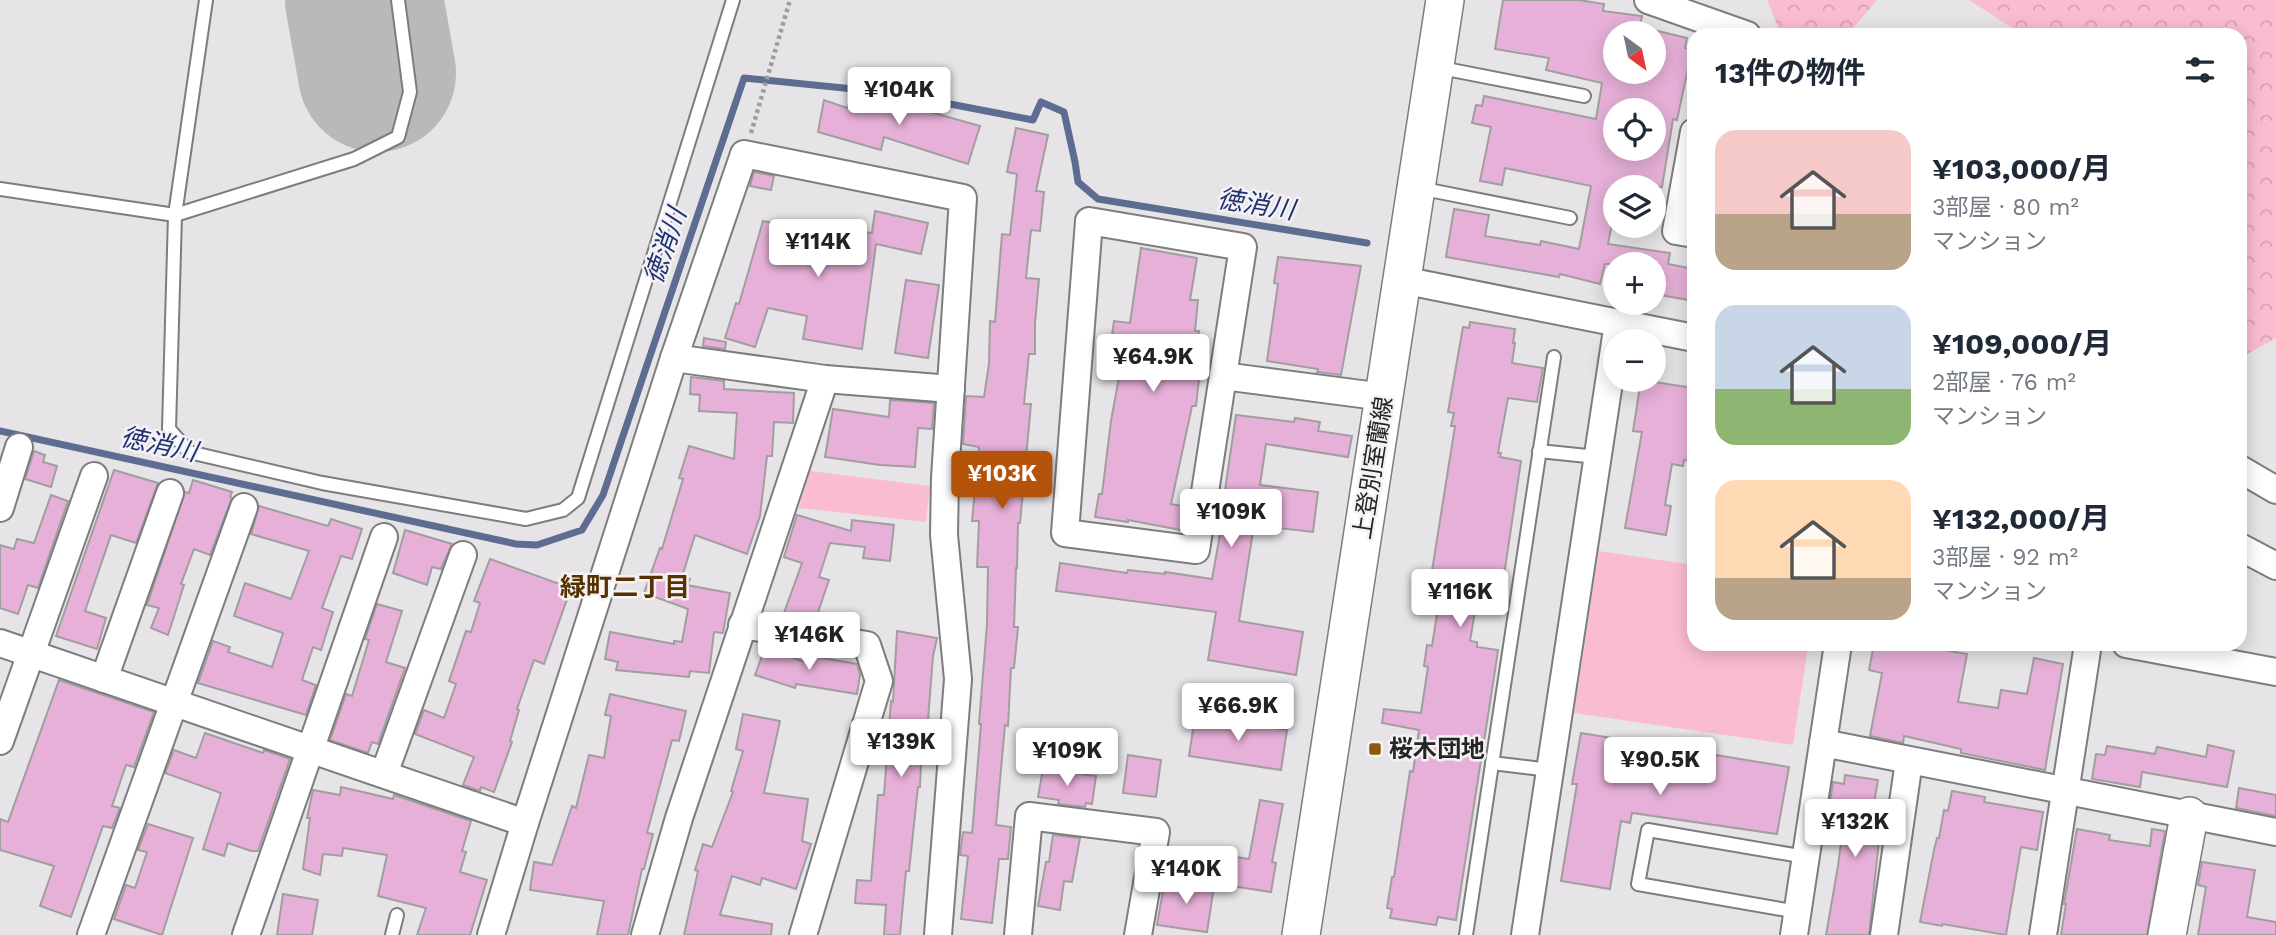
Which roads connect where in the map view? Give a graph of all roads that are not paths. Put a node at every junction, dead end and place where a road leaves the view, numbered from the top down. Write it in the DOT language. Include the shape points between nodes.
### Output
graph roads {
  1 [pos="206,0"];
  2 [pos="398,0"];
  3 [pos="733,0"];
  4 [pos="1445,0"];
  5 [pos="1648,0"];
  6 [pos="1711,28"];
  7 [pos="1435,66"];
  8 [pos="1584,96"];
  9 [pos="1687,170"];
  10 [pos="1416,187"];
  11 [pos="0,189"];
  12 [pos="175,215"];
  13 [pos="1570,218"];
  14 [pos="1687,233"];
  15 [pos="1402,280"];
  16 [pos="1618,323"];
  17 [pos="1687,337"];
  18 [pos="1554,357"];
  19 [pos="674,358"];
  20 [pos="1223,376"];
  21 [pos="825,379"];
  22 [pos="951,388"];
  23 [pos="1384,397"];
  24 [pos="19,447"];
  25 [pos="1539,451"];
  26 [pos="1597,457"];
  27 [pos="2247,473"];
  28 [pos="94,476"];
  29 [pos="2276,490"];
  30 [pos="170,494"];
  31 [pos="244,507"];
  32 [pos="0,508"];
  33 [pos="384,537"];
  34 [pos="2247,551"];
  35 [pos="463,555"];
  36 [pos="2276,566"];
  37 [pos="742,625"];
  38 [pos="0,643"];
  39 [pos="1837,651"];
  40 [pos="2087,651"];
  41 [pos="2164,651"];
  42 [pos="30,654"];
  43 [pos="2276,672"];
  44 [pos="104,679"];
  45 [pos="174,703"];
  46 [pos="0,741"];
  47 [pos="1823,743"];
  48 [pos="310,749"];
  49 [pos="1909,761"];
  50 [pos="1492,763"];
  51 [pos="1550,770"];
  52 [pos="384,774"];
  53 [pos="2065,792"];
  54 [pos="2189,816"];
  55 [pos="525,822"];
  56 [pos="2276,832"];
  57 [pos="1806,857"];
  58 [pos="397,915"];
  59 [pos="1796,923"];
  60 [pos="91,935"];
  61 [pos="246,935"];
  62 [pos="392,935"];
  63 [pos="491,935"];
  64 [pos="645,935"];
  65 [pos="803,935"];
  66 [pos="938,935"];
  67 [pos="1018,935"];
  68 [pos="1138,935"];
  69 [pos="1301,935"];
  70 [pos="1466,935"];
  71 [pos="1525,935"];
  72 [pos="1884,935"];
  73 [pos="2043,935"];
  74 [pos="2167,935"];
  1 -- 12 [label="lane"];
  2 -- 12 [label="lane" via="410,92 398,137 354,159"];
  3 -- 12 [label="lane" via="578,498 563,510 526,519 322,484 189,452 169,429"];
  4 -- 7 [label="main road, 上登別室蘭線"];
  5 -- 6 [label="street"];
  7 -- 8 [label="lane"];
  7 -- 10 [label="main road, 上登別室蘭線"];
  9 -- 14 [label="street" via="1676,231"];
  10 -- 13 [label="lane"];
  10 -- 15 [label="main road, 上登別室蘭線"];
  11 -- 12 [label="lane"];
  15 -- 16 [label="street"];
  15 -- 23 [label="main road, 上登別室蘭線"];
  16 -- 17 [label="street"];
  16 -- 26 [label="street"];
  18 -- 25 [label="lane"];
  19 -- 21 [label="street"];
  19 -- 22 [label="street" via="744,154 962,198"];
  19 -- 55 [label="street"];
  20 -- 20 [label="street" via="1196,550 1065,533 1089,221 1242,247"];
  20 -- 23 [label="street"];
  21 -- 22 [label="street"];
  21 -- 37 [label="street"];
  22 -- 66 [label="street" via="944,535 958,679"];
  23 -- 69 [label="main road, 上登別室蘭線"];
  24 -- 32 [label="street"];
  25 -- 26 [label="lane"];
  25 -- 50 [label="lane"];
  26 -- 51 [label="street"];
  27 -- 29 [label="street"];
  28 -- 42 [label="street"];
  30 -- 44 [label="street"];
  31 -- 45 [label="street"];
  33 -- 48 [label="street"];
  34 -- 36 [label="street"];
  35 -- 52 [label="street"];
  37 -- 64 [label="street"];
  37 -- 65 [label="street" via="867,645 879,681"];
  38 -- 42 [label="street"];
  39 -- 47 [label="street"];
  40 -- 53 [label="street"];
  41 -- 43 [label="street"];
  42 -- 44 [label="street"];
  42 -- 46 [label="street"];
  44 -- 45 [label="street"];
  45 -- 48 [label="street"];
  45 -- 60 [label="street"];
  47 -- 49 [label="street"];
  47 -- 57 [label="street"];
  48 -- 52 [label="street"];
  48 -- 61 [label="street"];
  49 -- 53 [label="street"];
  49 -- 72 [label="street"];
  50 -- 51 [label="lane"];
  50 -- 70 [label="lane"];
  51 -- 71 [label="street"];
  52 -- 55 [label="street"];
  53 -- 54 [label="street"];
  53 -- 73 [label="street"];
  54 -- 56 [label="street"];
  54 -- 74 [label="main road"];
  55 -- 63 [label="street"];
  57 -- 59 [label="street"];
  57 -- 59 [label="lane" via="1648,830 1638,884"];
  58 -- 62 [label="lane"];
  67 -- 68 [label="street" via="1029,816 1156,832"];
}
